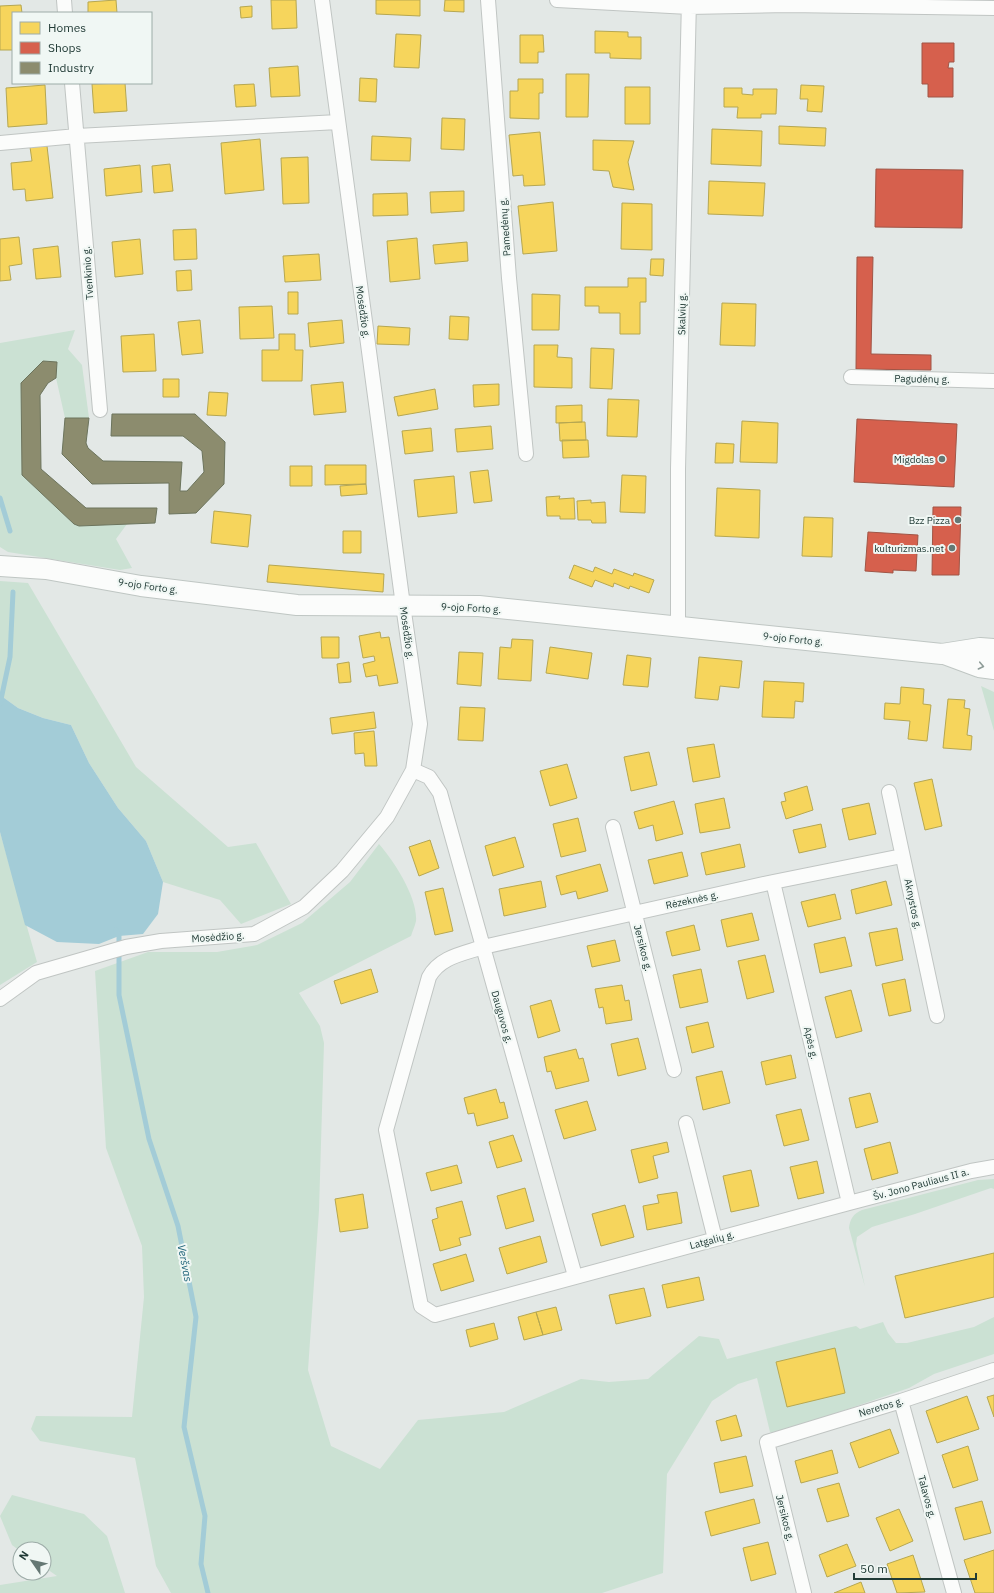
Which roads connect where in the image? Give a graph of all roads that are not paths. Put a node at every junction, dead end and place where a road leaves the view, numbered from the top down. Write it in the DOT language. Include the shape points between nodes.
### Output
graph roads {
  1 [pos="64,0"];
  2 [pos="322,0"];
  3 [pos="488,0"];
  4 [pos="557,0"];
  5 [pos="689,4"];
  6 [pos="994,8"];
  7 [pos="66,12"];
  8 [pos="72,84"];
  9 [pos="338,122"];
  10 [pos="77,136"];
  11 [pos="0,143"];
  12 [pos="851,377"];
  13 [pos="994,381"];
  14 [pos="100,410"];
  15 [pos="526,454"];
  16 [pos="0,566"];
  17 [pos="403,606"];
  18 [pos="678,628"];
  19 [pos="994,649"];
  20 [pos="942,654"];
  21 [pos="994,669"];
  22 [pos="413,770"];
  23 [pos="888,792"];
  24 [pos="613,827"];
  25 [pos="902,856"];
  26 [pos="773,882"];
  27 [pos="634,912"];
  28 [pos="483,947"];
  29 [pos="0,999"];
  30 [pos="937,1016"];
  31 [pos="674,1070"];
  32 [pos="686,1124"];
  33 [pos="994,1167"];
  34 [pos="849,1203"];
  35 [pos="715,1239"];
  36 [pos="575,1276"];
  37 [pos="994,1370"];
  38 [pos="901,1401"];
  39 [pos="767,1442"];
  40 [pos="804,1593"];
  41 [pos="954,1593"];
  1 -- 7 [label="street"];
  2 -- 9 [label="street, Mosėdžio g."];
  3 -- 15 [label="street, Pamedėnų g." via="509,278"];
  4 -- 5 [label="street"];
  5 -- 6 [label="street"];
  5 -- 18 [label="street, Skalvių g." via="678,469"];
  8 -- 10 [label="street, Tvenkinio g."];
  9 -- 10 [label="street"];
  9 -- 17 [label="street, Mosėdžio g."];
  10 -- 11 [label="street"];
  10 -- 14 [label="street, Tvenkinio g."];
  12 -- 13 [label="street, Pagudėnų g."];
  16 -- 17 [label="street, 9-ojo Forto g." via="46,569 141,586 297,605"];
  17 -- 18 [label="street, 9-ojo Forto g." via="479,606"];
  17 -- 22 [label="street, Mosėdžio g." via="420,724"];
  18 -- 20 [label="street, 9-ojo Forto g."];
  19 -- 20 [label="street, 9-ojo Forto g." via="980,648"];
  20 -- 21 [label="street, 9-ojo Forto g., one-way"];
  22 -- 28 [label="street, Dauguvos g." via="428,777 440,793"];
  22 -- 29 [label="street, Mosėdžio g." via="387,817 342,871 304,907 254,934 161,941 92,956 36,973"];
  23 -- 25 [label="street, Aknystos g."];
  24 -- 27 [label="street, Jersikos g."];
  25 -- 26 [label="street, Rėzeknės g."];
  25 -- 30 [label="street, Aknystos g."];
  26 -- 27 [label="street, Rėzeknės g."];
  26 -- 34 [label="street, Apės g."];
  27 -- 28 [label="street, Rėzeknės g."];
  27 -- 31 [label="street, Jersikos g."];
  28 -- 36 [label="street, Dauguvos g."];
  28 -- 36 [label="street, Latgalių g." via="442,961 434,967 429,976 386,1130 421,1306 435,1315"];
  32 -- 35 [label="street"];
  33 -- 34 [label="street, Šv. Jono Pauliaus II a."];
  34 -- 35 [label="street, Latgalių g."];
  35 -- 36 [label="street, Latgalių g."];
  37 -- 38 [label="street, Neretos g."];
  38 -- 39 [label="street, Neretos g."];
  38 -- 41 [label="street, Talavos g."];
  39 -- 40 [label="street, Jersikos g."];
}
